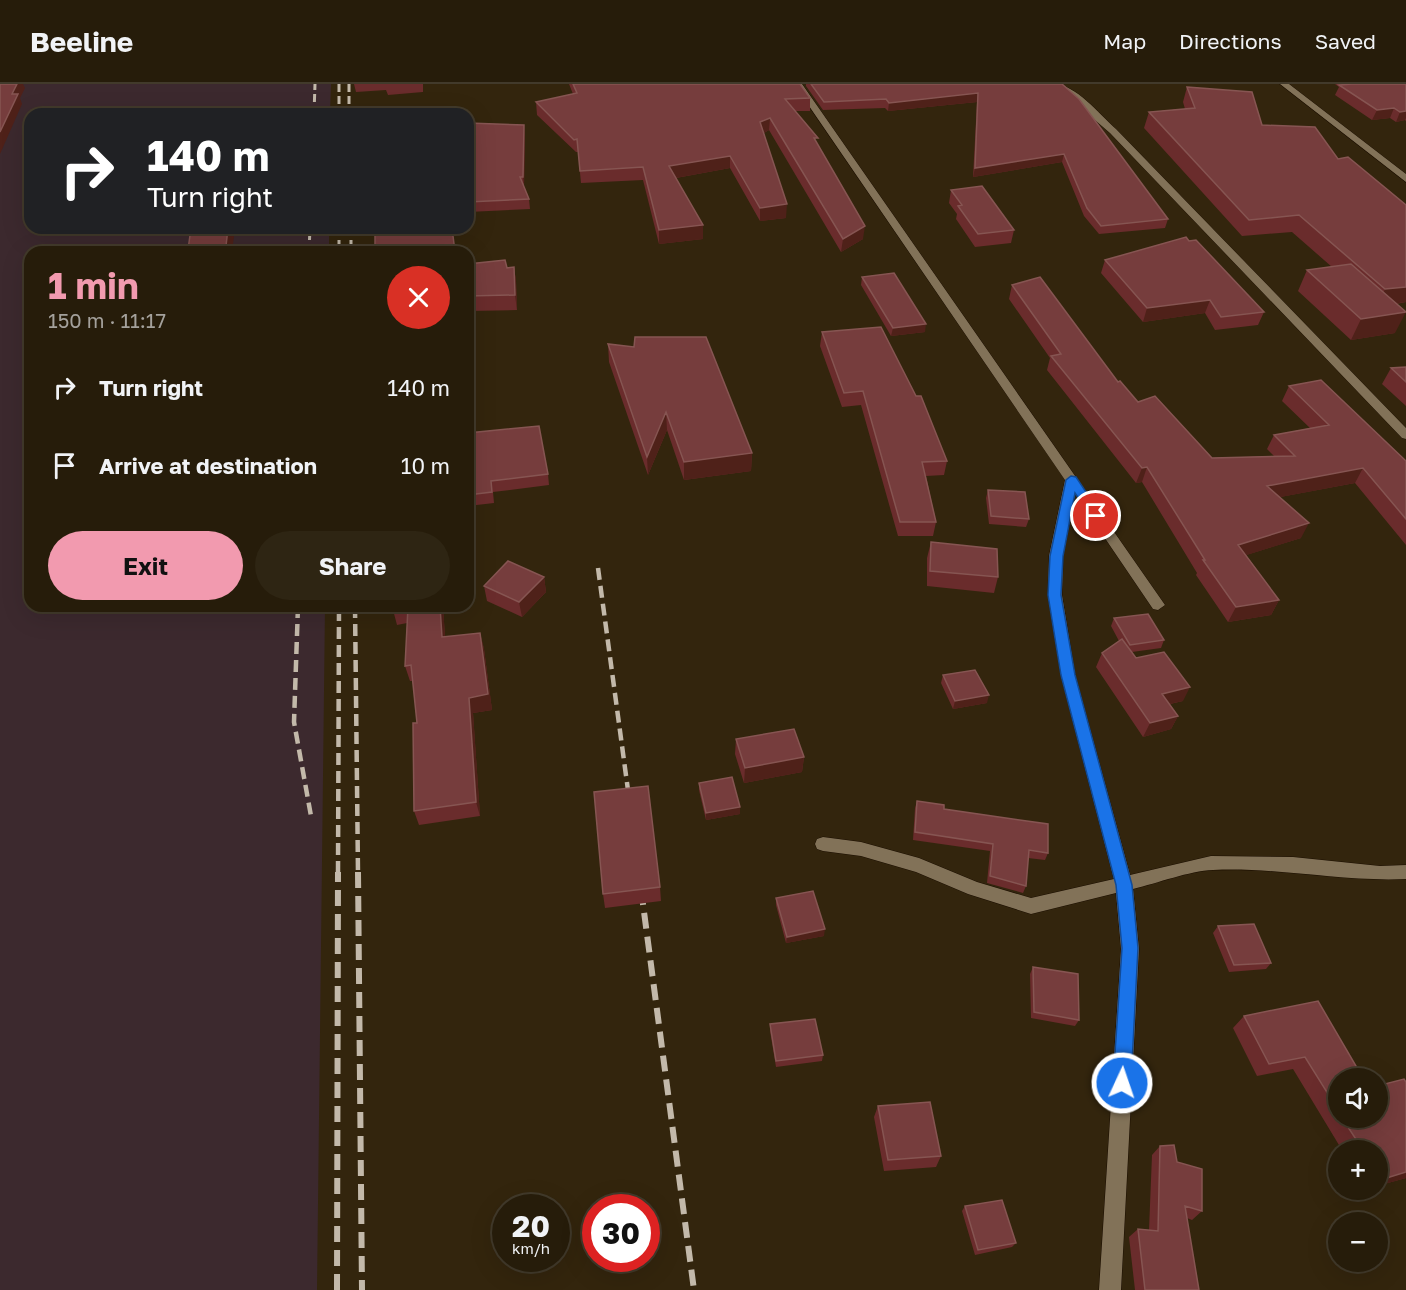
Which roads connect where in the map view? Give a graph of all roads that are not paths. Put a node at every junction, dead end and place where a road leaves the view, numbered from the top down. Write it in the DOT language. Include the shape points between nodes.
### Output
graph roads {
  1 [pos="798,84"];
  2 [pos="1057,84"];
  3 [pos="1284,84"];
  4 [pos="1406,178"];
  5 [pos="1406,435"];
  6 [pos="1071,480"];
  7 [pos="1158,605"];
  8 [pos="823,844"];
  9 [pos="1406,872"];
  10 [pos="1124,885"];
  11 [pos="1110,1290"];
  1 -- 6 [label="street"];
  2 -- 5 [label="street" via="1113,131"];
  3 -- 4 [label="street"];
  6 -- 7 [label="street"];
  6 -- 10 [label="street" via="1056,556 1055,595 1068,675"];
  8 -- 10 [label="street" via="861,849 919,865 974,889 1031,906"];
  9 -- 10 [label="street" via="1211,863"];
  10 -- 11 [label="street" via="1130,948"];
}
